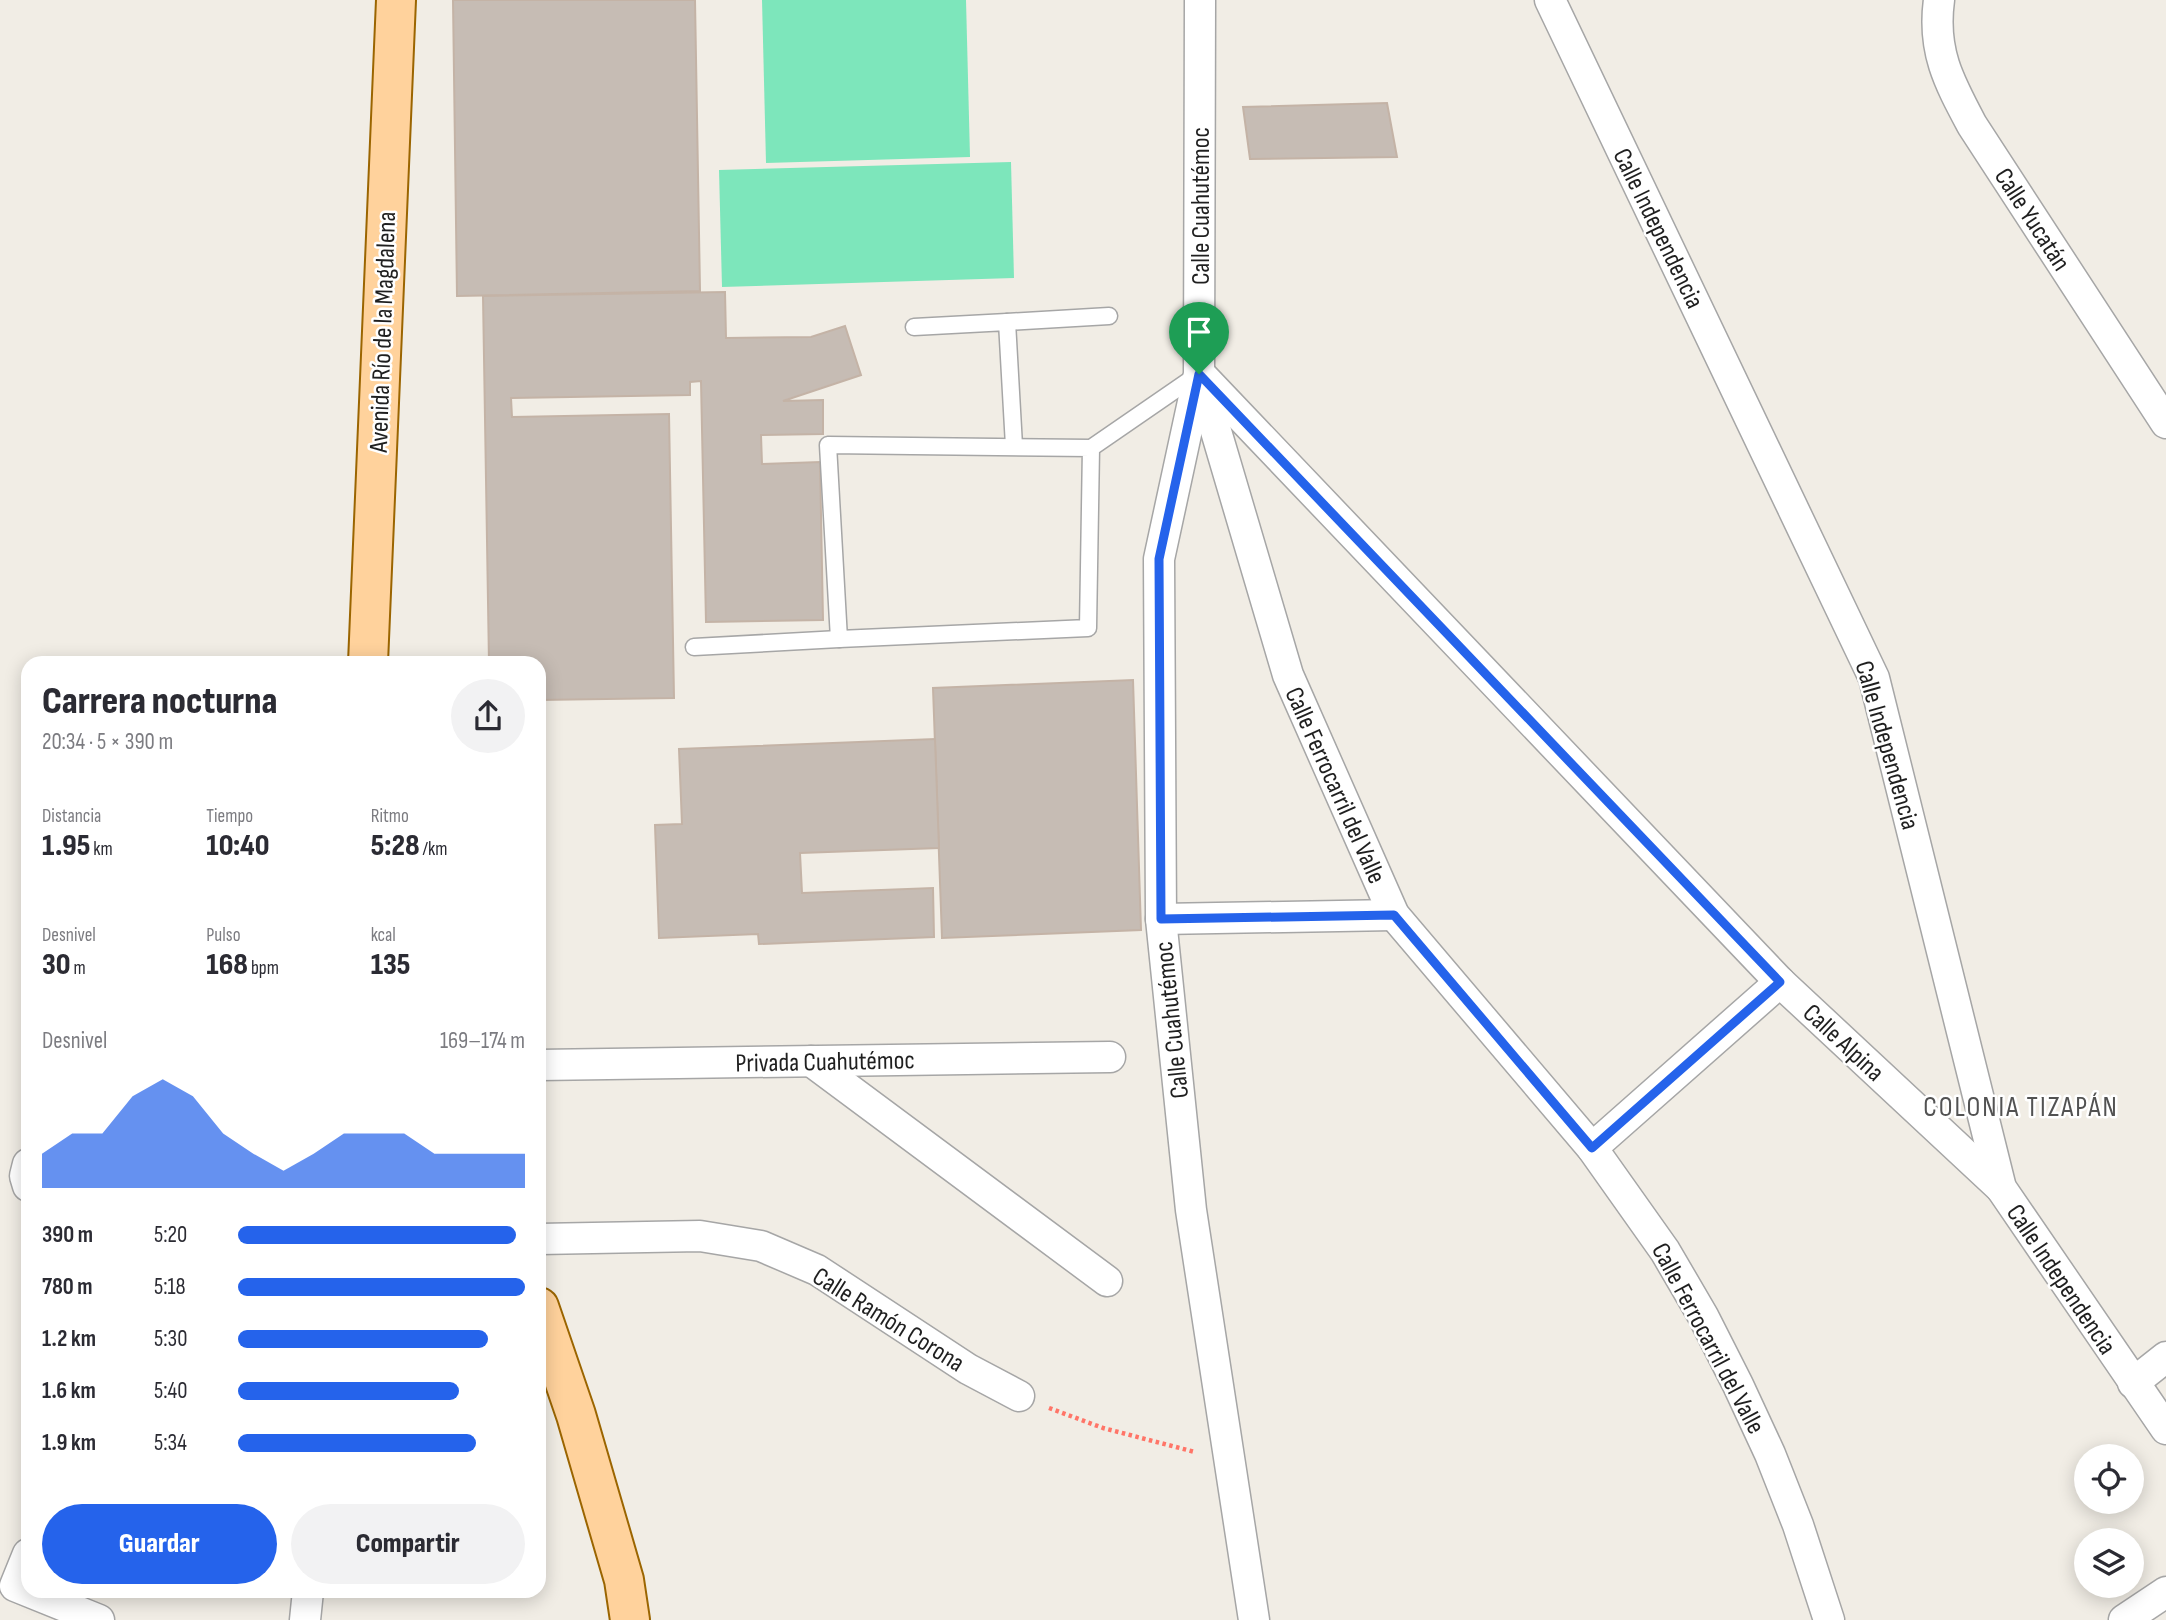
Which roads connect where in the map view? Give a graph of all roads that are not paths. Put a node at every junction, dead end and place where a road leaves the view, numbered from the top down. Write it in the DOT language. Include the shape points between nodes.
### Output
graph roads {
  1 [pos="396,0"];
  2 [pos="1200,0"];
  3 [pos="1550,0"];
  4 [pos="1939,0"];
  5 [pos="1109,316"];
  6 [pos="1007,321"];
  7 [pos="914,327"];
  8 [pos="1199,374"];
  9 [pos="2166,423"];
  10 [pos="1014,446"];
  11 [pos="1091,449"];
  12 [pos="839,639"];
  13 [pos="694,647"];
  14 [pos="368,656"];
  15 [pos="1394,915"];
  16 [pos="1161,919"];
  17 [pos="1780,982"];
  18 [pos="1111,1057"];
  19 [pos="811,1061"];
  20 [pos="546,1065"];
  21 [pos="1592,1148"];
  22 [pos="2001,1188"];
  23 [pos="546,1238"];
  24 [pos="1107,1281"];
  25 [pos="546,1327"];
  26 [pos="2166,1357"];
  27 [pos="2133,1383"];
  28 [pos="1019,1396"];
  29 [pos="2166,1429"];
  30 [pos="21,1571"];
  31 [pos="21,1588"];
  32 [pos="2166,1592"];
  33 [pos="45,1598"];
  34 [pos="307,1598"];
  35 [pos="99,1620"];
  36 [pos="305,1620"];
  37 [pos="631,1620"];
  38 [pos="1254,1620"];
  39 [pos="1829,1620"];
  40 [pos="2124,1620"];
  1 -- 14 [label="main road, Avenida Río de la Magdalena"];
  2 -- 8 [label="street, Calle Cuahutémoc"];
  3 -- 22 [label="street, Calle Independencia" via="1874,678"];
  4 -- 9 [label="street, Calle Yucatán" via="1937,39 1949,81 1972,125"];
  5 -- 6 [label="lane"];
  6 -- 7 [label="lane"];
  6 -- 10 [label="lane"];
  8 -- 11 [label="lane"];
  8 -- 15 [label="street, Calle Ferrocarril del Valle" via="1288,675"];
  8 -- 16 [label="street, Calle Cuahutémoc" via="1159,559"];
  8 -- 17 [label="street, Calle Alpina"];
  10 -- 11 [label="lane"];
  10 -- 12 [label="lane" via="828,445"];
  11 -- 12 [label="lane" via="1088,628"];
  12 -- 13 [label="lane"];
  15 -- 16 [label="street"];
  15 -- 21 [label="street, Calle Ferrocarril del Valle"];
  16 -- 38 [label="street, Calle Cuahutémoc" via="1191,1210"];
  17 -- 21 [label="street"];
  17 -- 22 [label="street, Calle Alpina"];
  18 -- 19 [label="street, Privada Cuahutémoc"];
  19 -- 20 [label="street, Privada Cuahutémoc"];
  19 -- 24 [label="street"];
  21 -- 39 [label="street, Calle Ferrocarril del Valle" via="1665,1251 1738,1385 1798,1525"];
  22 -- 27 [label="street, Calle Independencia"];
  23 -- 28 [label="street, Calle Ramón Corona" via="700,1236 761,1246 817,1270 968,1369"];
  25 -- 37 [label="main road" via="624,1580"];
  26 -- 27 [label="street"];
  27 -- 29 [label="street, Calle Independencia"];
  30 -- 31 [label="street" via="15,1586"];
  32 -- 40 [label="street"];
  33 -- 35 [label="street"];
  34 -- 36 [label="street"];
}
